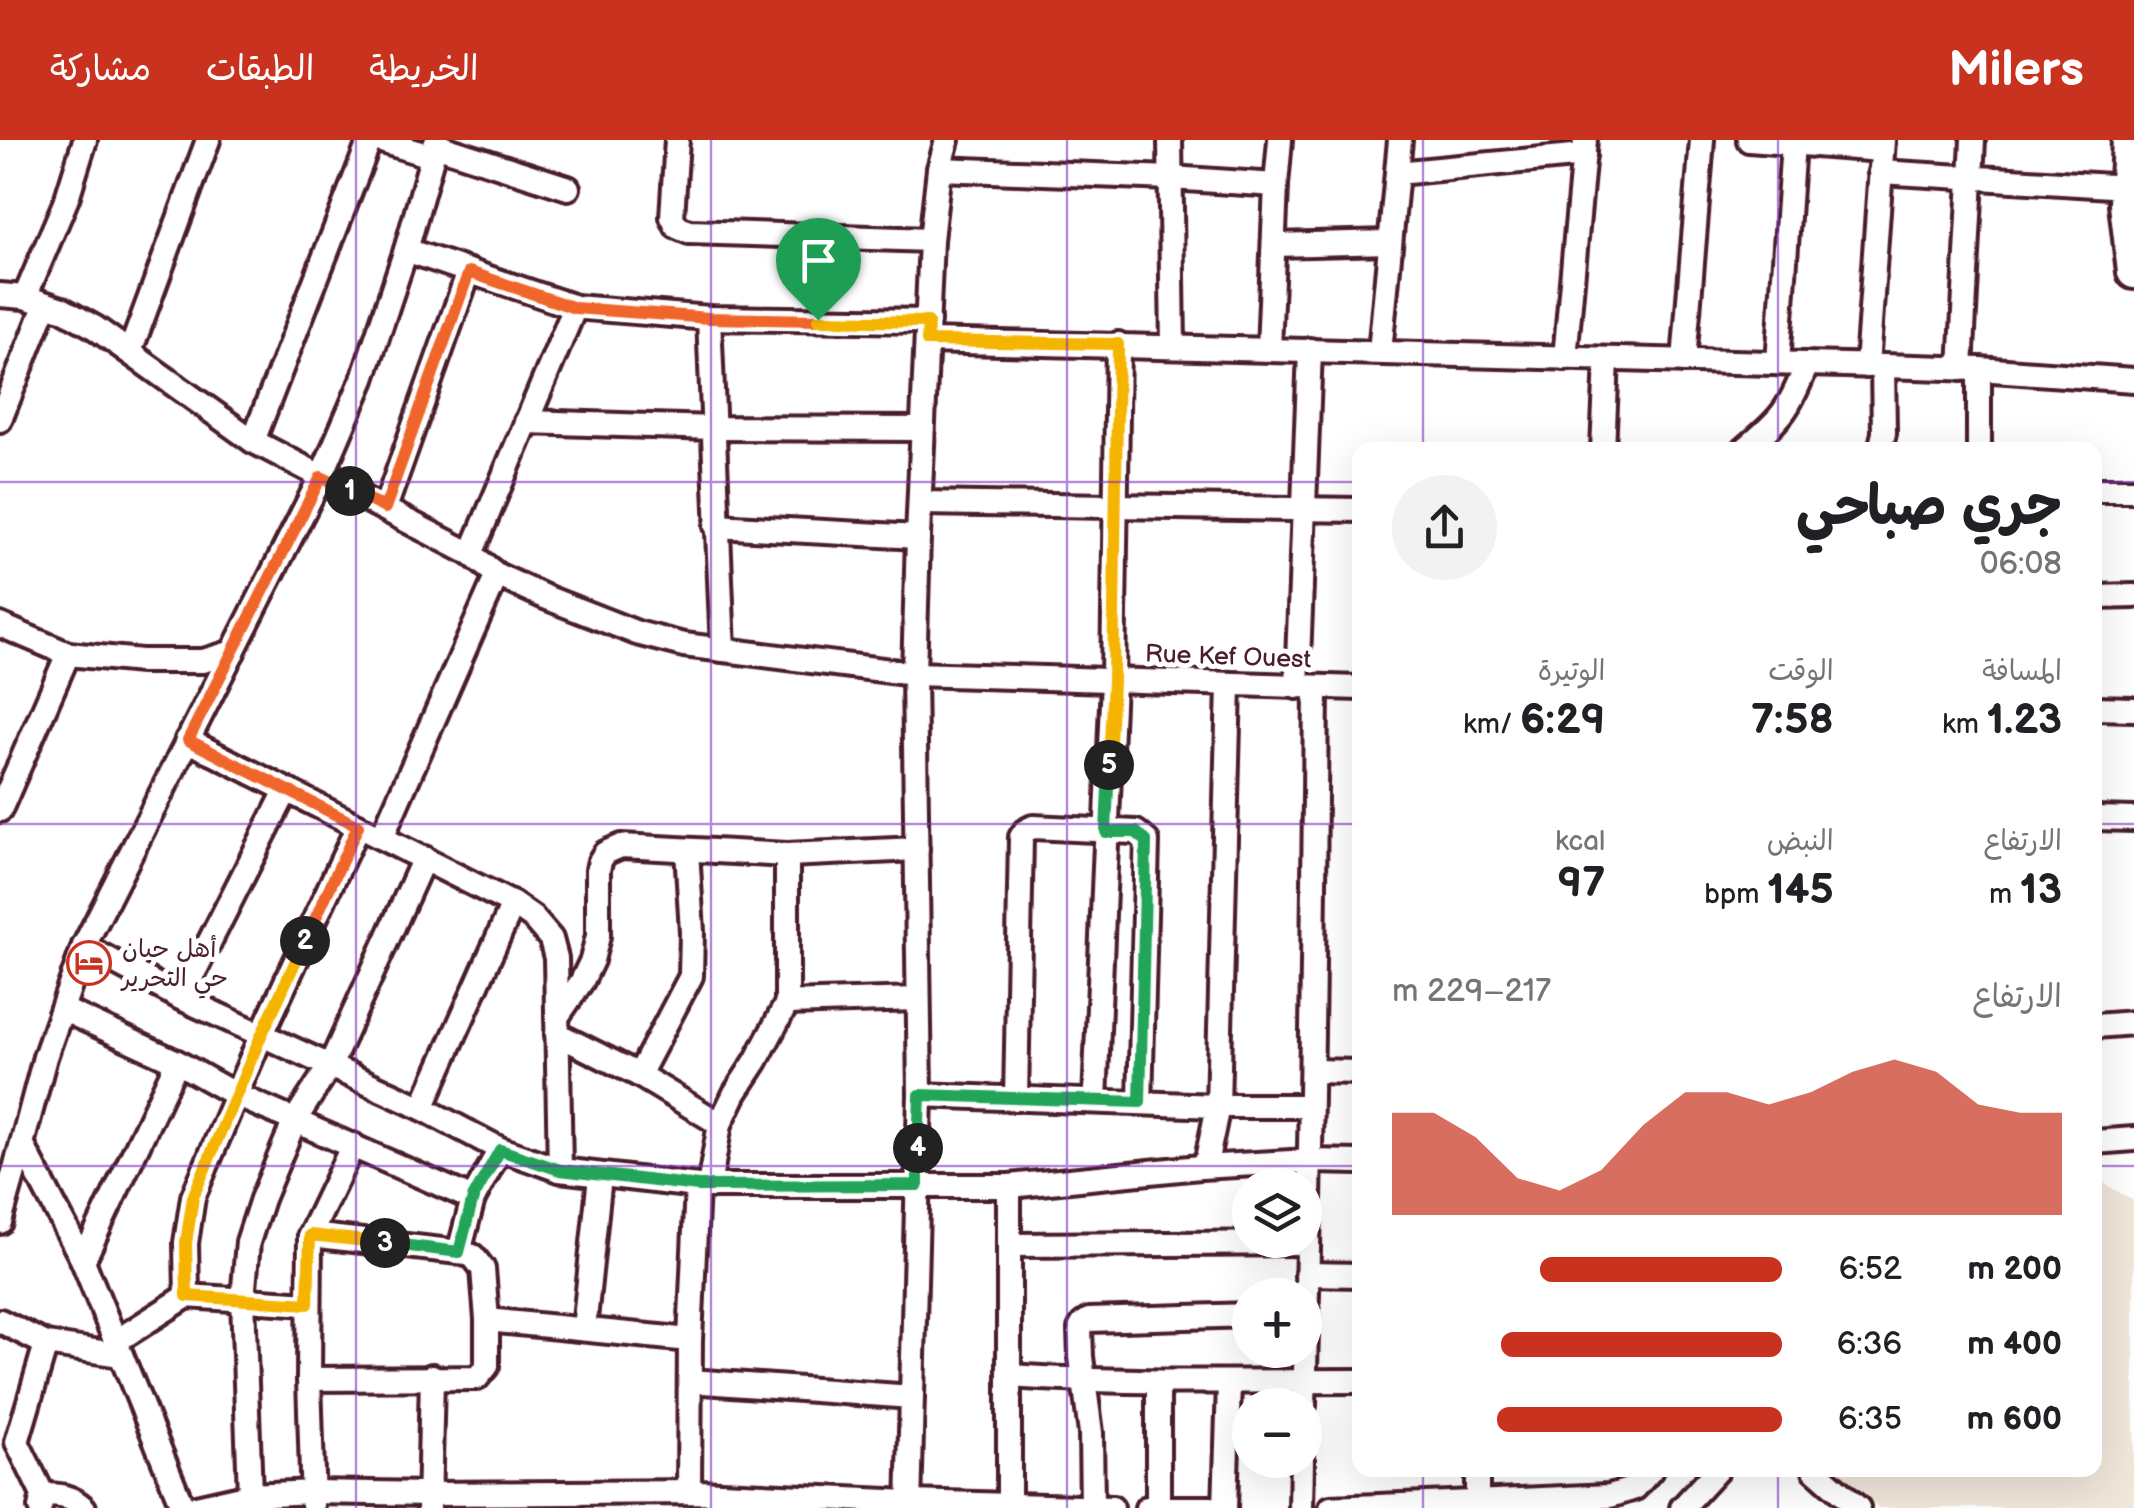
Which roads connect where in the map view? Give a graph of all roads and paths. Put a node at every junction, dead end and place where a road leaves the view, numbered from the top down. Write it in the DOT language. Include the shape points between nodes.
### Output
graph roads {
  1 [pos="85,140"];
  2 [pos="208,140"];
  3 [pos="370,140"];
  4 [pos="378,140"];
  5 [pos="678,140"];
  6 [pos="947,140"];
  7 [pos="1170,140"];
  8 [pos="1280,140"];
  9 [pos="1400,140"];
  10 [pos="1702,140"];
  11 [pos="1749,140"];
  12 [pos="1973,140"];
  13 [pos="2129,140"];
  14 [pos="1793,144"];
  15 [pos="434,147"];
  16 [pos="1584,147"];
  17 [pos="1882,154"];
  18 [pos="940,170"];
  19 [pos="1397,173"];
  20 [pos="1971,176"];
  21 [pos="1171,178"];
  22 [pos="1276,185"];
  23 [pos="568,188"];
  24 [pos="2129,198"];
  25 [pos="931,240"];
  26 [pos="1390,242"];
  27 [pos="1274,244"];
  28 [pos="406,250"];
  29 [pos="469,272"];
  30 [pos="2134,272"];
  31 [pos="0,295"];
  32 [pos="36,300"];
  33 [pos="575,308"];
  34 [pos="709,318"];
  35 [pos="928,331"];
  36 [pos="1118,344"];
  37 [pos="1173,346"];
  38 [pos="1269,349"];
  39 [pos="1310,350"];
  40 [pos="130,352"];
  41 [pos="1380,352"];
  42 [pos="1566,358"];
  43 [pos="1607,359"];
  44 [pos="1684,361"];
  45 [pos="1778,364"];
  46 [pos="1807,364"];
  47 [pos="1875,366"];
  48 [pos="1970,369"];
  49 [pos="2134,380"];
  50 [pos="0,420"];
  51 [pos="526,422"];
  52 [pos="714,428"];
  53 [pos="922,428"];
  54 [pos="252,441"];
  55 [pos="1603,442"];
  56 [pos="1753,442"];
  57 [pos="1882,442"];
  58 [pos="1977,442"];
  59 [pos="321,477"];
  60 [pos="2102,490"];
  61 [pos="2134,490"];
  62 [pos="920,503"];
  63 [pos="385,508"];
  64 [pos="1115,508"];
  65 [pos="1305,510"];
  66 [pos="1352,510"];
  67 [pos="716,526"];
  68 [pos="918,536"];
  69 [pos="471,554"];
  70 [pos="497,574"];
  71 [pos="2134,596"];
  72 [pos="2102,597"];
  73 [pos="0,625"];
  74 [pos="723,650"];
  75 [pos="233,652"];
  76 [pos="68,654"];
  77 [pos="914,674"];
  78 [pos="1113,681"];
  79 [pos="1229,685"];
  80 [pos="1306,687"];
  81 [pos="1352,688"];
  82 [pos="2102,708"];
  83 [pos="2134,710"];
  84 [pos="188,740"];
  85 [pos="286,791"];
  86 [pos="0,810"];
  87 [pos="2102,818"];
  88 [pos="2134,819"];
  89 [pos="358,826"];
  90 [pos="1106,832"];
  91 [pos="382,837"];
  92 [pos="916,849"];
  93 [pos="686,850"];
  94 [pos="787,855"];
  95 [pos="424,858"];
  96 [pos="513,904"];
  97 [pos="84,946"];
  98 [pos="181,998"];
  99 [pos="918,999"];
  100 [pos="787,1003"];
  101 [pos="62,1009"];
  102 [pos="2134,1023"];
  103 [pos="2102,1025"];
  104 [pos="557,1026"];
  105 [pos="261,1036"];
  106 [pos="177,1062"];
  107 [pos="331,1064"];
  108 [pos="1313,1071"];
  109 [pos="1352,1072"];
  110 [pos="639,1075"];
  111 [pos="236,1095"];
  112 [pos="920,1095"];
  113 [pos="1016,1099"];
  114 [pos="1095,1100"];
  115 [pos="1140,1102"];
  116 [pos="1218,1106"];
  117 [pos="1310,1106"];
  118 [pos="422,1108"];
  119 [pos="295,1120"];
  120 [pos="720,1124"];
  121 [pos="2134,1139"];
  122 [pos="2102,1141"];
  123 [pos="22,1144"];
  124 [pos="353,1145"];
  125 [pos="500,1150"];
  126 [pos="1310,1161"];
  127 [pos="1352,1162"];
  128 [pos="1200,1167"];
  129 [pos="1310,1168"];
  130 [pos="560,1170"];
  131 [pos="600,1176"];
  132 [pos="918,1185"];
  133 [pos="703,1186"];
  134 [pos="1009,1186"];
  135 [pos="473,1198"];
  136 [pos="0,1222"];
  137 [pos="310,1235"];
  138 [pos="1232,1243"];
  139 [pos="1010,1244"];
  140 [pos="459,1252"];
  141 [pos="1306,1258"];
  142 [pos="83,1261"];
  143 [pos="1307,1274"];
  144 [pos="1352,1275"];
  145 [pos="1307,1278"];
  146 [pos="187,1296"];
  147 [pos="243,1299"];
  148 [pos="308,1304"];
  149 [pos="1232,1316"];
  150 [pos="487,1320"];
  151 [pos="0,1322"];
  152 [pos="584,1329"];
  153 [pos="690,1340"];
  154 [pos="46,1344"];
  155 [pos="118,1349"];
  156 [pos="1305,1368"];
  157 [pos="432,1376"];
  158 [pos="1010,1376"];
  159 [pos="309,1379"];
  160 [pos="690,1381"];
  161 [pos="1085,1381"];
  162 [pos="1305,1381"];
  163 [pos="1352,1381"];
  164 [pos="1158,1382"];
  165 [pos="1229,1383"];
  166 [pos="1305,1388"];
  167 [pos="912,1397"];
  168 [pos="9,1441"];
  169 [pos="1477,1477"];
  170 [pos="1644,1477"];
  171 [pos="1711,1477"];
  172 [pos="1822,1477"];
  173 [pos="1302,1478"];
  174 [pos="250,1495"];
  175 [pos="696,1497"];
  176 [pos="314,1500"];
  177 [pos="599,1500"];
  178 [pos="430,1501"];
  179 [pos="42,1502"];
  180 [pos="1477,1502"];
  181 [pos="909,1505"];
  182 [pos="1015,1507"];
  183 [pos="1092,1507"];
  184 [pos="1151,1507"];
  185 [pos="84,1508"];
  186 [pos="183,1508"];
  187 [pos="192,1508"];
  188 [pos="1112,1508"];
  189 [pos="1211,1508"];
  190 [pos="1225,1508"];
  191 [pos="1301,1508"];
  192 [pos="1331,1508"];
  193 [pos="1682,1508"];
  194 [pos="1858,1508"];
  1 -- 32 [label="street"];
  2 -- 40 [label="street"];
  3 -- 54 [label="street"];
  4 -- 15 [label="street"];
  5 -- 25 [label="street" via="672,217 689,232"];
  6 -- 18 [label="street"];
  7 -- 21 [label="street"];
  8 -- 22 [label="street"];
  9 -- 19 [label="street"];
  10 -- 44 [label="street"];
  11 -- 14 [label="street"];
  12 -- 20 [label="street"];
  13 -- 24 [label="street"];
  14 -- 17 [label="street"];
  14 -- 45 [label="street"];
  15 -- 23 [label="street"];
  15 -- 28 [label="street"];
  16 -- 19 [label="street"];
  16 -- 42 [label="street"];
  17 -- 20 [label="street"];
  17 -- 47 [label="street"];
  18 -- 21 [label="street"];
  18 -- 25 [label="street"];
  19 -- 26 [label="street"];
  20 -- 24 [label="street"];
  20 -- 48 [label="street"];
  21 -- 22 [label="street"];
  21 -- 37 [label="street"];
  22 -- 27 [label="street"];
  24 -- 30 [label="street"];
  25 -- 35 [label="street"];
  26 -- 27 [label="street"];
  26 -- 41 [label="street"];
  27 -- 38 [label="street"];
  28 -- 29 [label="street"];
  28 -- 59 [label="street"];
  29 -- 33 [label="street"];
  29 -- 63 [label="street"];
  31 -- 32 [label="street"];
  32 -- 40 [label="street, Rue Kef Ouest"];
  32 -- 50 [label="street"];
  33 -- 34 [label="street"];
  33 -- 51 [label="street"];
  34 -- 35 [label="street"];
  34 -- 52 [label="street"];
  35 -- 36 [label="street"];
  35 -- 53 [label="street"];
  36 -- 37 [label="street"];
  36 -- 64 [label="street"];
  37 -- 38 [label="street"];
  38 -- 39 [label="street"];
  39 -- 41 [label="street"];
  39 -- 65 [label="street"];
  40 -- 54 [label="street, Rue Kef Ouest"];
  41 -- 42 [label="street"];
  42 -- 43 [label="street"];
  43 -- 44 [label="street"];
  43 -- 55 [label="street"];
  44 -- 45 [label="street"];
  45 -- 46 [label="street"];
  46 -- 47 [label="street"];
  46 -- 56 [label="street" via="1785,413"];
  47 -- 48 [label="street"];
  47 -- 57 [label="street"];
  48 -- 49 [label="street"];
  48 -- 58 [label="street"];
  51 -- 52 [label="street"];
  51 -- 69 [label="street"];
  52 -- 53 [label="street"];
  52 -- 67 [label="street"];
  53 -- 62 [label="street"];
  54 -- 59 [label="street, Rue Kef Ouest"];
  59 -- 63 [label="street, Rue Kef Ouest"];
  59 -- 75 [label="street"];
  60 -- 61 [label="street"];
  62 -- 64 [label="street"];
  62 -- 68 [label="street"];
  63 -- 69 [label="street, Rue Kef Ouest"];
  64 -- 65 [label="street"];
  64 -- 78 [label="street"];
  65 -- 66 [label="street"];
  65 -- 80 [label="street"];
  67 -- 68 [label="street"];
  67 -- 74 [label="street"];
  68 -- 77 [label="street"];
  69 -- 70 [label="street, Rue Kef Ouest"];
  70 -- 74 [label="street, Rue Kef Ouest" via="637,633"];
  70 -- 91 [label="street"];
  71 -- 72 [label="street"];
  73 -- 76 [label="street"];
  74 -- 77 [label="street, Rue Kef Ouest"];
  75 -- 76 [label="street" via="188,662"];
  75 -- 84 [label="street"];
  76 -- 86 [label="street"];
  77 -- 78 [label="street, Rue Kef Ouest"];
  77 -- 92 [label="street"];
  78 -- 79 [label="street, Rue Kef Ouest"];
  78 -- 90 [label="street"];
  79 -- 80 [label="street, Rue Kef Ouest"];
  79 -- 116 [label="street"];
  80 -- 81 [label="street, Rue Kef Ouest"];
  80 -- 108 [label="street"];
  82 -- 83 [label="street"];
  84 -- 85 [label="street"];
  84 -- 97 [label="street"];
  85 -- 89 [label="street"];
  85 -- 98 [label="street"];
  87 -- 88 [label="street"];
  89 -- 91 [label="street"];
  89 -- 105 [label="street"];
  90 -- 113 [label="street" via="1032,827 1021,837"];
  90 -- 114 [label="street"];
  90 -- 115 [label="street" via="1136,832 1146,841"];
  91 -- 95 [label="street"];
  92 -- 94 [label="street"];
  92 -- 99 [label="street"];
  93 -- 94 [label="street"];
  93 -- 104 [label="street" via="621,846 604,853 592,960"];
  93 -- 110 [label="street" via="690,976"];
  94 -- 100 [label="street"];
  95 -- 96 [label="street"];
  95 -- 107 [label="street"];
  96 -- 104 [label="street" via="551,939"];
  96 -- 118 [label="street"];
  97 -- 98 [label="street"];
  97 -- 101 [label="street"];
  98 -- 105 [label="street"];
  99 -- 100 [label="street"];
  99 -- 112 [label="street"];
  100 -- 120 [label="street"];
  101 -- 106 [label="street"];
  101 -- 123 [label="street"];
  102 -- 103 [label="street"];
  104 -- 110 [label="street"];
  104 -- 130 [label="street"];
  105 -- 107 [label="street"];
  105 -- 111 [label="street"];
  106 -- 111 [label="street"];
  106 -- 142 [label="street"];
  107 -- 118 [label="street"];
  107 -- 119 [label="street"];
  108 -- 109 [label="street"];
  108 -- 117 [label="street"];
  110 -- 120 [label="street"];
  111 -- 119 [label="street"];
  111 -- 146 [label="street" via="193,1197"];
  112 -- 113 [label="street"];
  112 -- 132 [label="street"];
  113 -- 114 [label="street"];
  114 -- 115 [label="street"];
  115 -- 116 [label="street"];
  116 -- 117 [label="street"];
  116 -- 128 [label="street"];
  117 -- 126 [label="street"];
  118 -- 125 [label="street"];
  119 -- 124 [label="street"];
  119 -- 147 [label="street" via="248,1242"];
  120 -- 133 [label="street"];
  121 -- 122 [label="street"];
  123 -- 136 [label="street"];
  123 -- 142 [label="street"];
  124 -- 135 [label="street"];
  124 -- 137 [label="street"];
  125 -- 130 [label="street"];
  125 -- 135 [label="street"];
  126 -- 127 [label="street"];
  126 -- 128 [label="street"];
  126 -- 129 [label="street"];
  128 -- 134 [label="street"];
  130 -- 131 [label="street"];
  131 -- 133 [label="street"];
  131 -- 152 [label="street"];
  132 -- 133 [label="street"];
  132 -- 134 [label="street"];
  132 -- 167 [label="street"];
  133 -- 153 [label="street"];
  134 -- 139 [label="street"];
  135 -- 140 [label="street"];
  137 -- 140 [label="street"];
  137 -- 148 [label="street"];
  138 -- 139 [label="street"];
  139 -- 158 [label="street"];
  140 -- 150 [label="street" via="474,1256 483,1269"];
  141 -- 143 [label="street"];
  142 -- 155 [label="street"];
  143 -- 144 [label="street"];
  143 -- 145 [label="street"];
  146 -- 147 [label="street"];
  146 -- 155 [label="street"];
  147 -- 148 [label="street"];
  147 -- 174 [label="street"];
  148 -- 159 [label="street"];
  149 -- 161 [label="street" via="1088,1320 1080,1329"];
  150 -- 152 [label="street"];
  150 -- 157 [label="street" via="483,1372 477,1378"];
  151 -- 154 [label="street"];
  152 -- 153 [label="street"];
  153 -- 160 [label="street"];
  154 -- 155 [label="street"];
  154 -- 168 [label="street"];
  155 -- 186 [label="street"];
  156 -- 162 [label="street"];
  157 -- 159 [label="street"];
  157 -- 178 [label="street"];
  158 -- 161 [label="street"];
  158 -- 182 [label="street"];
  159 -- 176 [label="street"];
  160 -- 167 [label="street"];
  160 -- 175 [label="street"];
  161 -- 164 [label="street"];
  161 -- 183 [label="street"];
  162 -- 163 [label="street"];
  162 -- 165 [label="street"];
  162 -- 166 [label="street"];
  164 -- 165 [label="street"];
  164 -- 184 [label="street"];
  165 -- 190 [label="street"];
  167 -- 181 [label="street"];
  168 -- 179 [label="street"];
  169 -- 180 [label="street"];
  170 -- 180 [label="street" via="1635,1488 1610,1496"];
  171 -- 193 [label="street"];
  172 -- 194 [label="street"];
  173 -- 191 [label="street"];
  174 -- 176 [label="street"];
  174 -- 187 [label="street"];
  175 -- 177 [label="street"];
  175 -- 181 [label="street"];
  176 -- 178 [label="street"];
  177 -- 178 [label="street"];
  179 -- 185 [label="street" via="60,1495"];
  180 -- 192 [label="street"];
  181 -- 182 [label="street"];
  182 -- 183 [label="street"];
  183 -- 188 [label="street"];
  184 -- 189 [label="street"];
}
